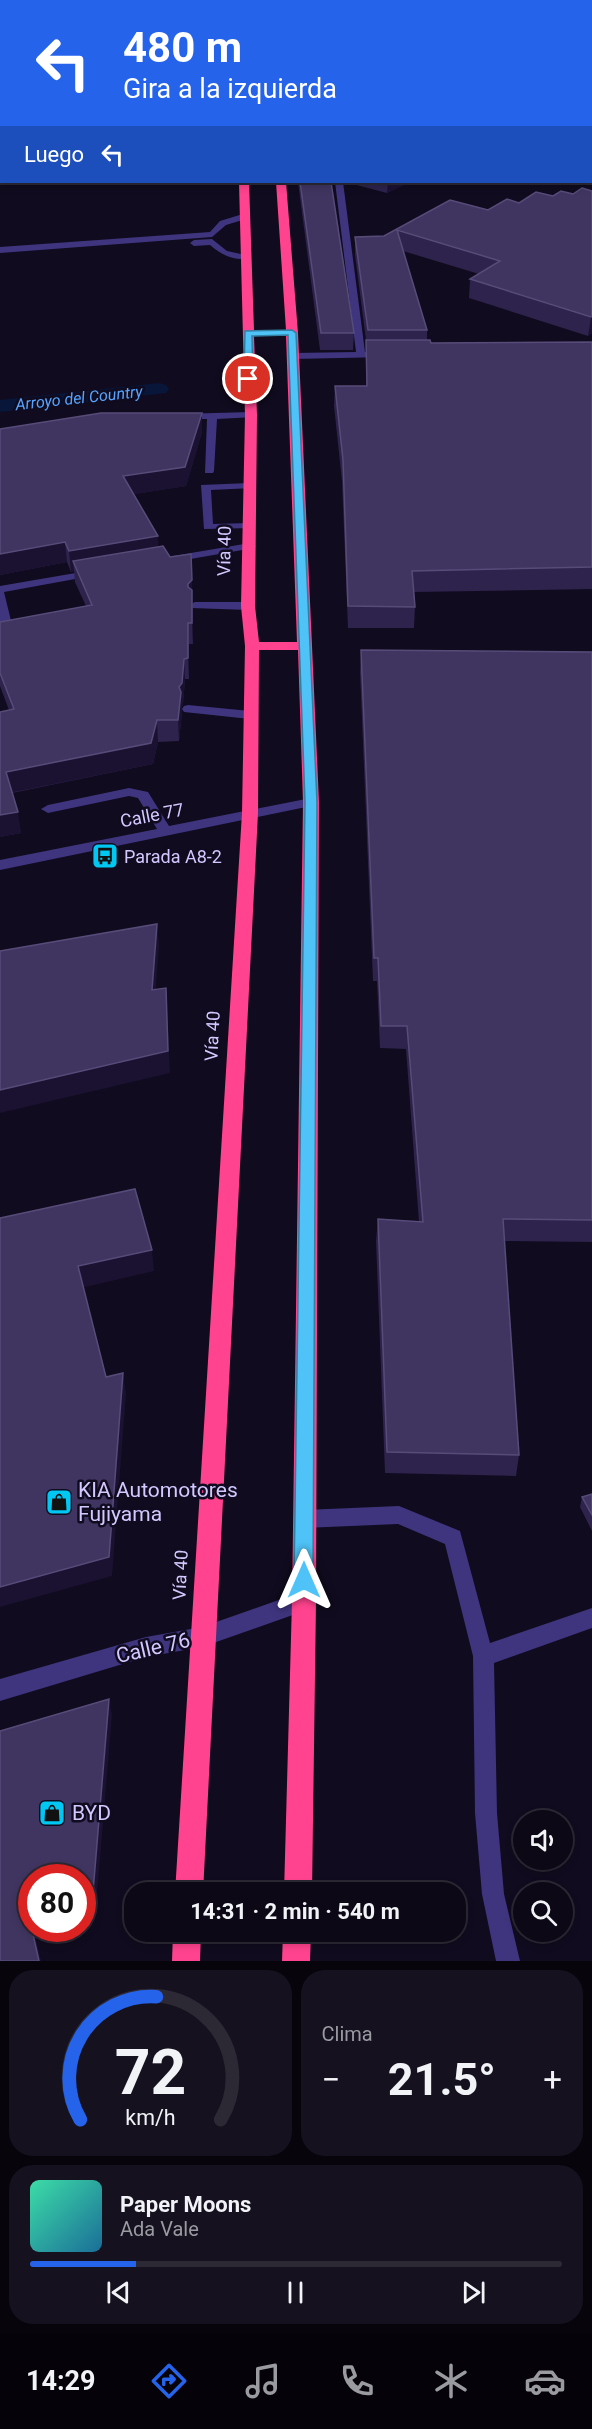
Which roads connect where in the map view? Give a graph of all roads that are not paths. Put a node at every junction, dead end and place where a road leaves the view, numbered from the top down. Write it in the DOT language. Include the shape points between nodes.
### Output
graph roads {
  1 [pos="244,183"];
  2 [pos="281,183"];
  3 [pos="339,183"];
  4 [pos="246,216"];
  5 [pos="212,238"];
  6 [pos="187,240"];
  7 [pos="0,250"];
  8 [pos="246,256"];
  9 [pos="0,258"];
  10 [pos="248,333"];
  11 [pos="292,333"];
  12 [pos="361,355"];
  13 [pos="396,355"];
  14 [pos="292,356"];
  15 [pos="251,415"];
  16 [pos="167,416"];
  17 [pos="212,416"];
  18 [pos="209,471"];
  19 [pos="249,486"];
  20 [pos="250,526"];
  21 [pos="250,546"];
  22 [pos="164,560"];
  23 [pos="105,571"];
  24 [pos="0,589"];
  25 [pos="0,594"];
  26 [pos="195,606"];
  27 [pos="248,606"];
  28 [pos="8,633"];
  29 [pos="252,646"];
  30 [pos="305,646"];
  31 [pos="188,709"];
  32 [pos="250,715"];
  33 [pos="311,802"];
  34 [pos="48,809"];
  35 [pos="250,813"];
  36 [pos="165,830"];
  37 [pos="0,866"];
  38 [pos="304,1519"];
  39 [pos="304,1601"];
  40 [pos="592,1618"];
  41 [pos="202,1637"];
  42 [pos="483,1656"];
  43 [pos="0,1690"];
  44 [pos="190,1882"];
  45 [pos="298,1882"];
  46 [pos="187,1942"];
  47 [pos="297,1942"];
  48 [pos="186,1961"];
  49 [pos="296,1961"];
  50 [pos="508,1961"];
  1 -- 4 [label="highway, Vía 40"];
  2 -- 11 [label="highway"];
  3 -- 12 [label="street"];
  4 -- 5 [label="street" via="223,223"];
  4 -- 8 [label="highway, Vía 40"];
  5 -- 6 [label="street"];
  5 -- 8 [label="street" via="224,253"];
  6 -- 7 [label="street"];
  6 -- 9 [label="street"];
  8 -- 10 [label="highway, Vía 40"];
  10 -- 11 [label="highway"];
  10 -- 15 [label="highway, Vía 40"];
  11 -- 14 [label="highway"];
  12 -- 13 [label="street"];
  12 -- 14 [label="street"];
  14 -- 30 [label="highway"];
  15 -- 17 [label="street"];
  15 -- 19 [label="highway, Vía 40"];
  16 -- 17 [label="street"];
  17 -- 18 [label="street"];
  19 -- 20 [label="highway, Vía 40"];
  19 -- 20 [label="street" via="206,487 208,527"];
  20 -- 21 [label="highway, Vía 40"];
  21 -- 22 [label="street"];
  21 -- 27 [label="highway, Vía 40"];
  23 -- 24 [label="street"];
  25 -- 28 [label="street"];
  26 -- 27 [label="street"];
  27 -- 29 [label="highway, Vía 40"];
  29 -- 30 [label="highway"];
  29 -- 32 [label="highway, Vía 40"];
  30 -- 33 [label="highway"];
  31 -- 32 [label="street"];
  32 -- 35 [label="highway, Vía 40"];
  33 -- 35 [label="street, Calle 77"];
  33 -- 38 [label="highway"];
  34 -- 36 [label="street" via="129,792 142,795"];
  35 -- 36 [label="street, Calle 77"];
  35 -- 41 [label="highway, Vía 40"];
  36 -- 37 [label="street, Calle 77"];
  38 -- 39 [label="highway"];
  38 -- 42 [label="street" via="399,1515 453,1538"];
  39 -- 41 [label="street, Calle 76"];
  39 -- 45 [label="highway"];
  40 -- 42 [label="street"];
  41 -- 43 [label="street, Calle 76" via="146,1647"];
  41 -- 44 [label="highway, Vía 40"];
  42 -- 50 [label="street" via="486,1813 493,1894"];
  46 -- 48 [label="highway"];
  47 -- 49 [label="highway"];
}
